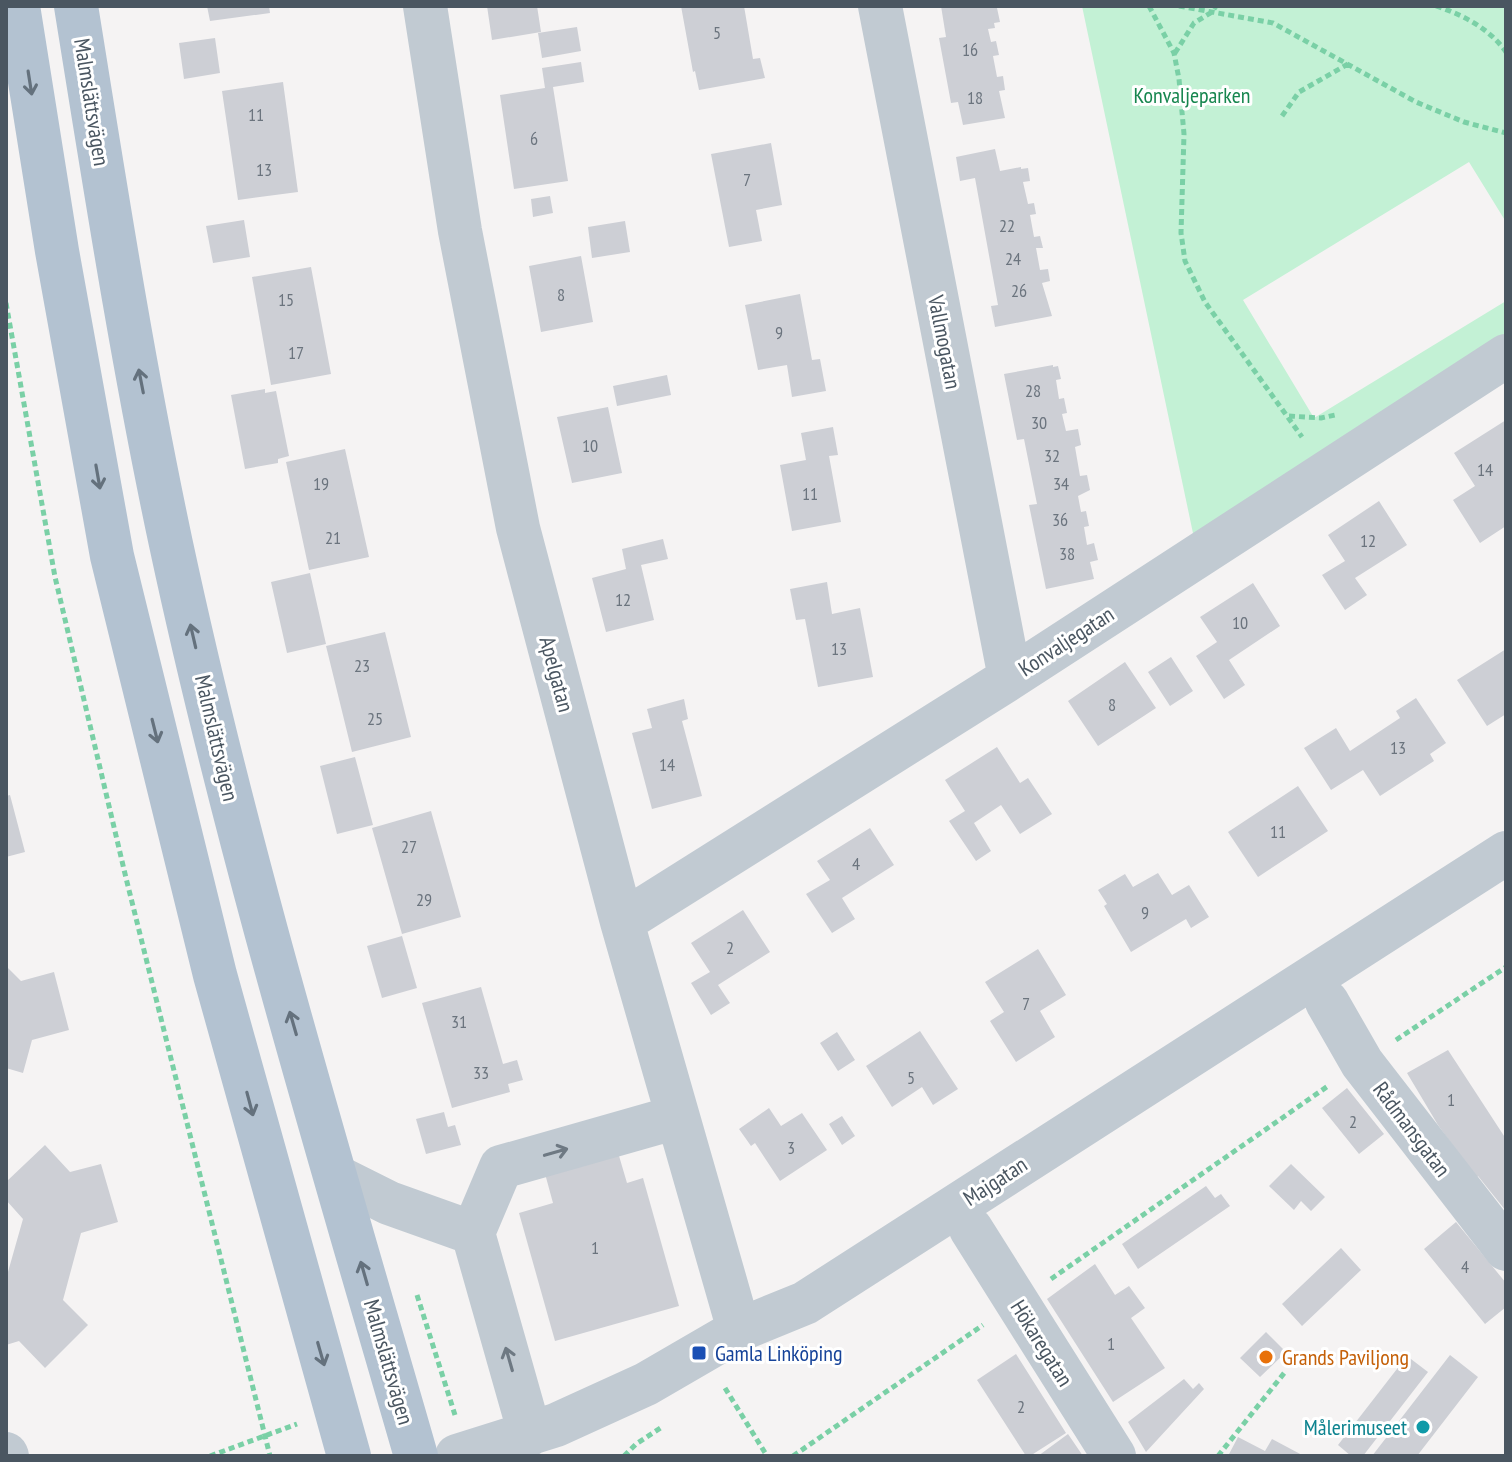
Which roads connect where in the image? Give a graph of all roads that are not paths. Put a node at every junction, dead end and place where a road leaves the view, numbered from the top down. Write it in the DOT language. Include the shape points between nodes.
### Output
graph roads {
  1 [pos="18,6"];
  2 [pos="76,6"];
  3 [pos="425,6"];
  4 [pos="880,6"];
  5 [pos="1506,356"];
  6 [pos="1010,678"];
  7 [pos="1506,853"];
  8 [pos="622,922"];
  9 [pos="1327,1002"];
  10 [pos="677,1117"];
  11 [pos="337,1177"];
  12 [pos="971,1229"];
  13 [pos="473,1233"];
  14 [pos="1506,1249"];
  15 [pos="739,1330"];
  16 [pos="551,1439"];
  17 [pos="349,1456"];
  18 [pos="416,1456"];
  19 [pos="457,1456"];
  20 [pos="1114,1456"];
  1 -- 17 [label="main road, one-way" via="112,556 215,975"];
  11 -- 2 [label="main road, Malmslättsvägen, one-way" via="242,844 171,544"];
  3 -- 8 [label="street, Apelgatan" via="460,231 518,528"];
  4 -- 6 [label="street, Vallmogatan"];
  5 -- 6 [label="street, Konvaljegatan"];
  6 -- 8 [label="street, Konvaljegatan"];
  7 -- 15 [label="street, Majgatan" via="805,1303"];
  8 -- 10 [label="street, Apelgatan"];
  9 -- 14 [label="street, Rådmansgatan" via="1362,1063"];
  13 -- 10 [label="street, one-way" via="501,1167"];
  10 -- 15 [label="street, Apelgatan"];
  11 -- 13 [label="street" via="389,1203"];
  18 -- 11 [label="main road, Malmslättsvägen, one-way"];
  12 -- 20 [label="street, Hökaregatan"];
  16 -- 13 [label="street, one-way"];
  15 -- 16 [label="street, Majgatan"];
  16 -- 19 [label="street, Majgatan"];
}
